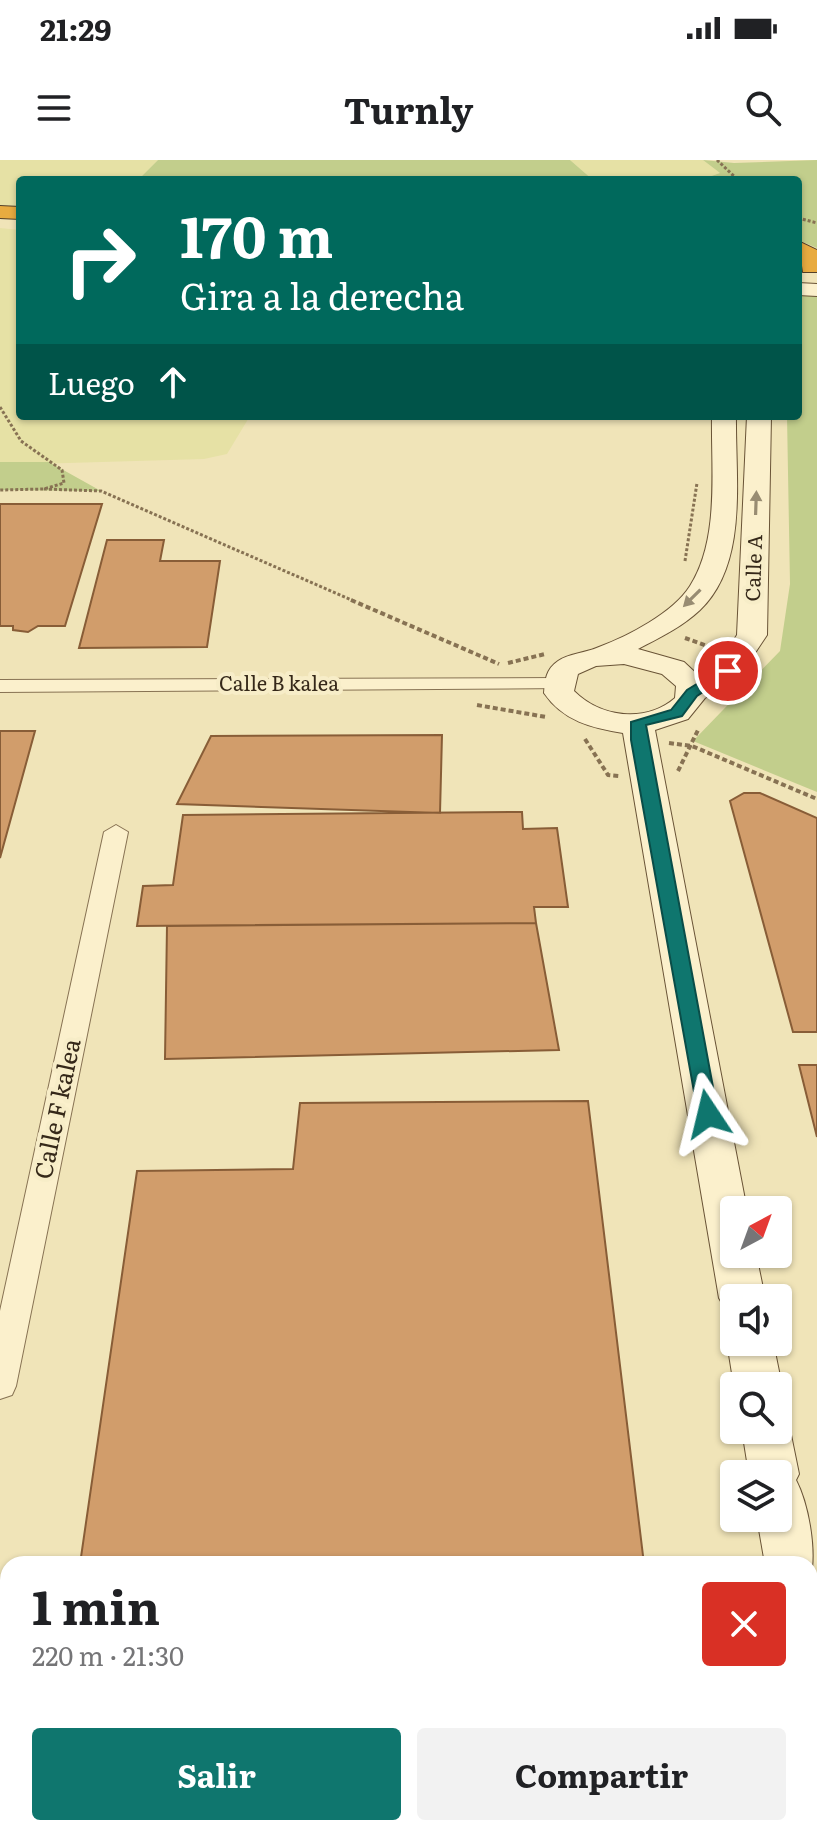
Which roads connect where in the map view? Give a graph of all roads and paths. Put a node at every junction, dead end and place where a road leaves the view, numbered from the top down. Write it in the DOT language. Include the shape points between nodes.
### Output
graph roads {
  1 [pos="717,160"];
  2 [pos="734,176"];
  3 [pos="0,407"];
  4 [pos="724,420"];
  5 [pos="759,420"];
  6 [pos="697,483"];
  7 [pos="44,489"];
  8 [pos="0,490"];
  9 [pos="683,565"];
  10 [pos="652,627"];
  11 [pos="549,652"];
  12 [pos="607,655"];
  13 [pos="738,657"];
  14 [pos="504,674"];
  15 [pos="457,683"];
  16 [pos="557,684"];
  17 [pos="0,686"];
  18 [pos="692,693"];
  19 [pos="554,720"];
  20 [pos="579,734"];
  21 [pos="641,747"];
  22 [pos="817,799"];
  23 [pos="116,832"];
  24 [pos="739,1284"];
  25 [pos="0,1386"];
  26 [pos="785,1532"];
  27 [pos="790,1556"];
  1 -- 2 [label="path"];
  3 -- 7 [label="path" via="21,441 62,470 64,483"];
  4 -- 10 [label="street, Calle A, one-way" via="717,559 699,593"];
  13 -- 5 [label="street, Calle A, one-way" via="752,635"];
  6 -- 9 [label="path"];
  7 -- 8 [label="path"];
  7 -- 14 [label="path" via="101,491"];
  10 -- 12 [label="street, Calle A"];
  10 -- 13 [label="path"];
  11 -- 14 [label="path"];
  12 -- 16 [label="street" via="578,662"];
  12 -- 18 [label="street" via="643,657 673,668 684,675"];
  13 -- 18 [label="street, Calle A" via="728,671"];
  14 -- 15 [label="street, Calle B kalea"];
  14 -- 15 [label="path" via="454,671"];
  14 -- 16 [label="street, Calle B kalea"];
  15 -- 17 [label="street, Calle B kalea"];
  15 -- 19 [label="path" via="461,704 509,708"];
  16 -- 21 [label="street" via="565,701"];
  18 -- 21 [label="street, Calle A"];
  20 -- 21 [label="path" via="596,750 608,775"];
  21 -- 22 [label="path" via="692,746"];
  21 -- 24 [label="street"];
  23 -- 25 [label="street, Calle F kalea"];
  26 -- 27 [label="street"];
}
